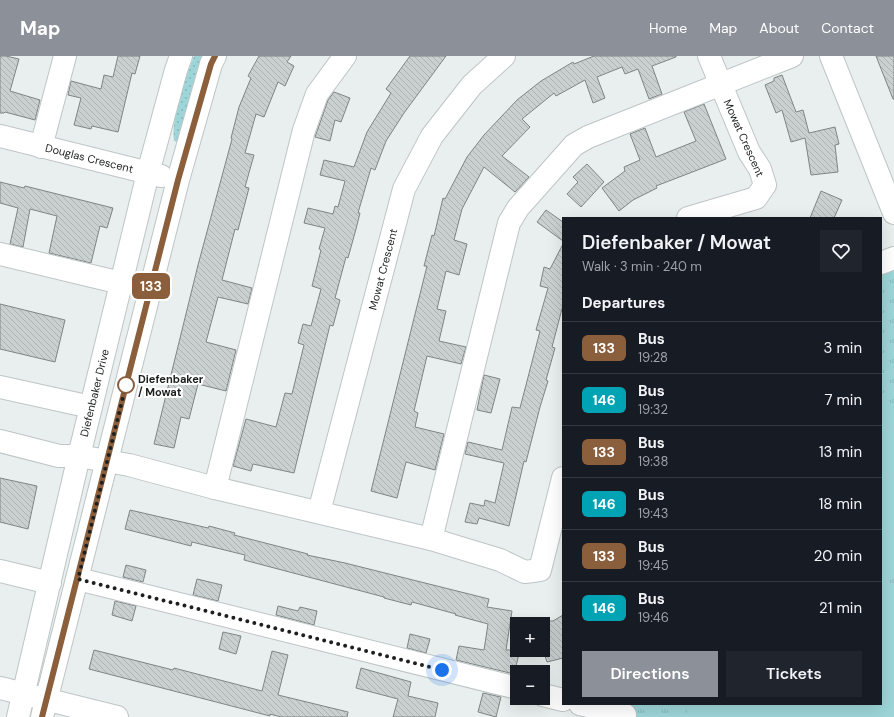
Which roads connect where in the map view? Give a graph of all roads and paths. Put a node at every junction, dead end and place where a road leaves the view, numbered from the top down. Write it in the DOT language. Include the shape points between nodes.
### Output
graph roads {
  1 [pos="65,56"];
  2 [pos="215,56"];
  3 [pos="345,56"];
  4 [pos="504,56"];
  5 [pos="709,56"];
  6 [pos="792,56"];
  7 [pos="831,56"];
  8 [pos="179,61"];
  9 [pos="720,85"];
  10 [pos="0,136"];
  11 [pos="42,147"];
  12 [pos="148,173"];
  13 [pos="178,180"];
  14 [pos="894,213"];
  15 [pos="691,217"];
  16 [pos="0,254"];
  17 [pos="894,258"];
  18 [pos="882,263"];
  19 [pos="121,283"];
  20 [pos="0,387"];
  21 [pos="91,407"];
  22 [pos="0,441"];
  23 [pos="78,456"];
  24 [pos="107,460"];
  25 [pos="562,482"];
  26 [pos="215,488"];
  27 [pos="319,512"];
  28 [pos="431,539"];
  29 [pos="0,571"];
  30 [pos="78,579"];
  31 [pos="50,583"];
  32 [pos="510,686"];
  33 [pos="0,688"];
  34 [pos="24,694"];
  35 [pos="550,697"];
  36 [pos="562,700"];
  37 [pos="586,705"];
  38 [pos="44,708"];
  39 [pos="626,712"];
  40 [pos="18,717"];
  41 [pos="117,717"];
  1 -- 11 [label="street"];
  2 -- 13 [label="street"];
  3 -- 26 [label="street" via="317,94 304,130"];
  4 -- 27 [label="street, Mowat Crescent" via="472,84 432,136 404,189"];
  5 -- 9 [label="street, Mowat Crescent"];
  6 -- 9 [label="street"];
  7 -- 14 [label="street"];
  8 -- 12 [label="street, Diefenbaker Drive"];
  9 -- 15 [label="street, Mowat Crescent" via="760,169 765,185 756,198"];
  9 -- 28 [label="street" via="588,137 574,145 518,208 509,223"];
  10 -- 11 [label="street, Douglas Crescent"];
  11 -- 12 [label="street, Douglas Crescent"];
  12 -- 13 [label="street, Douglas Crescent"];
  12 -- 19 [label="street, Diefenbaker Drive"];
  13 -- 24 [label="street"];
  16 -- 19 [label="street"];
  17 -- 18 [label="street"];
  19 -- 21 [label="street, Diefenbaker Drive"];
  20 -- 21 [label="street"];
  21 -- 23 [label="street, Diefenbaker Drive"];
  22 -- 23 [label="street" via="59,456"];
  23 -- 24 [label="street"];
  23 -- 31 [label="street, Diefenbaker Drive"];
  24 -- 26 [label="street"];
  24 -- 30 [label="street"];
  25 -- 28 [label="street" via="540,570 525,572 500,560"];
  26 -- 27 [label="street"];
  27 -- 28 [label="street"];
  29 -- 31 [label="street"];
  30 -- 32 [label="street"];
  30 -- 38 [label="street"];
  31 -- 34 [label="street, Diefenbaker Drive"];
  33 -- 34 [label="street"];
  34 -- 38 [label="street"];
  34 -- 40 [label="street, Diefenbaker Drive"];
  35 -- 36 [label="street"];
  37 -- 39 [label="street"];
  38 -- 41 [label="street"];
}
